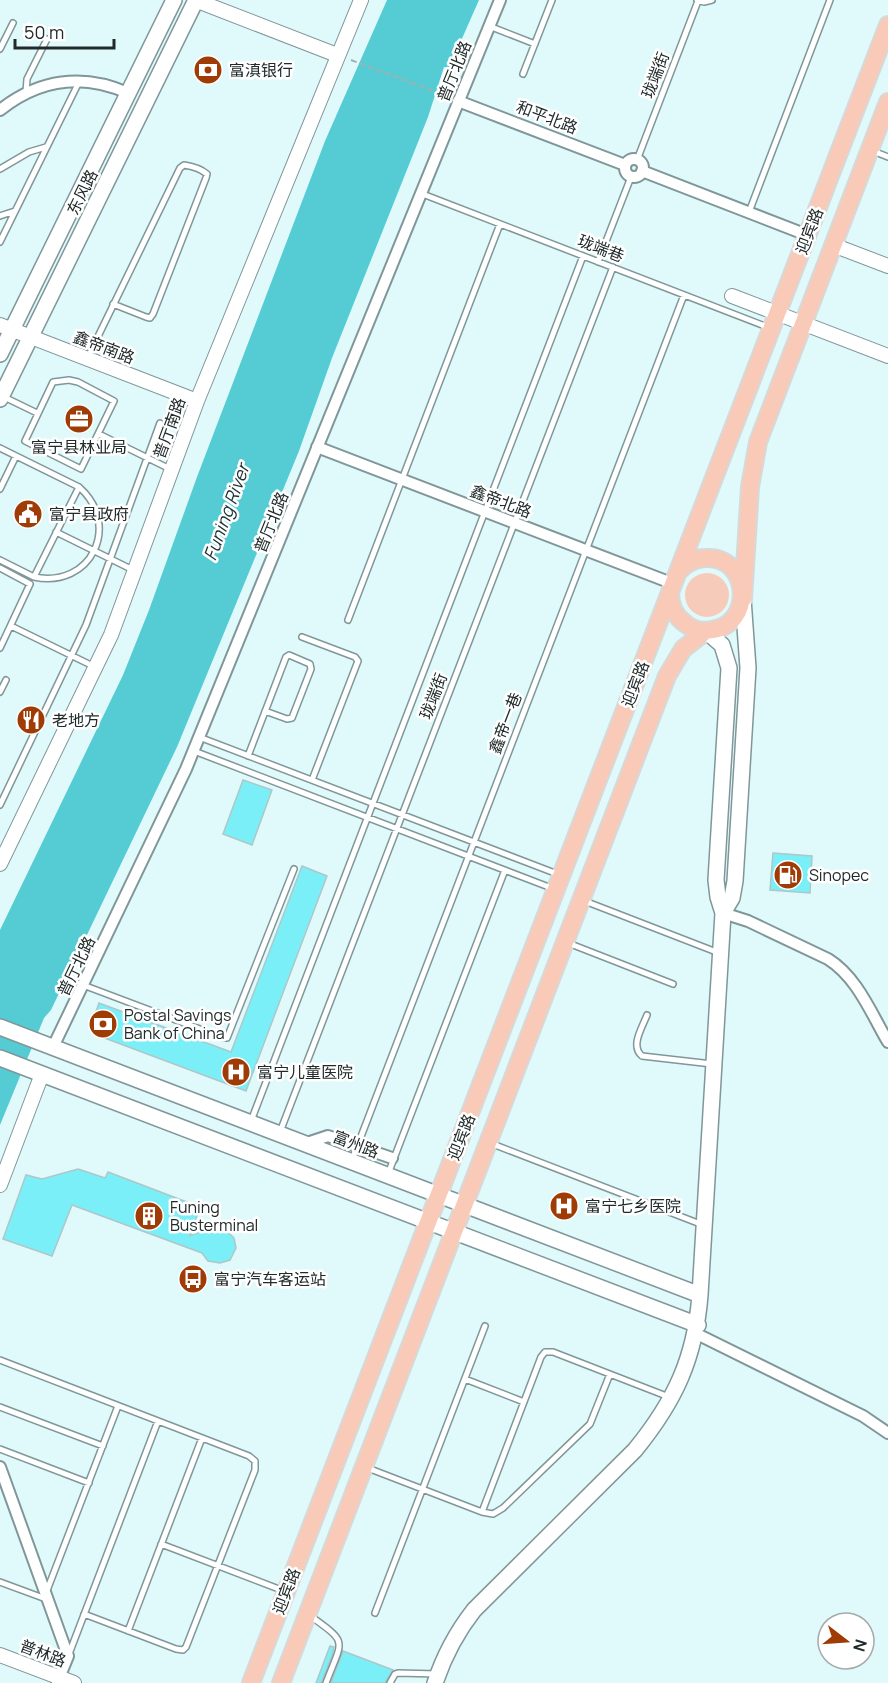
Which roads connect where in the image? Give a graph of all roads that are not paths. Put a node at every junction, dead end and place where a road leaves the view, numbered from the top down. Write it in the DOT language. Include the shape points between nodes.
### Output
graph roads {
  1 [pos="174,0"];
  2 [pos="196,0"];
  3 [pos="361,0"];
  4 [pos="500,0"];
  5 [pos="552,0"];
  6 [pos="698,0"];
  7 [pos="712,0"];
  8 [pos="830,0"];
  9 [pos="13,23"];
  10 [pos="888,25"];
  11 [pos="489,26"];
  12 [pos="47,39"];
  13 [pos="535,44"];
  14 [pos="0,49"];
  15 [pos="338,55"];
  16 [pos="523,74"];
  17 [pos="79,80"];
  18 [pos="26,92"];
  19 [pos="128,93"];
  20 [pos="458,101"];
  21 [pos="888,102"];
  22 [pos="0,110"];
  23 [pos="46,147"];
  24 [pos="870,150"];
  25 [pos="888,157"];
  26 [pos="637,160"];
  27 [pos="625,165"];
  28 [pos="0,169"];
  29 [pos="642,171"];
  30 [pos="631,177"];
  31 [pos="420,193"];
  32 [pos="15,211"];
  33 [pos="749,212"];
  34 [pos="0,216"];
  35 [pos="500,224"];
  36 [pos="807,235"];
  37 [pos="0,242"];
  38 [pos="833,245"];
  39 [pos="583,256"];
  40 [pos="598,262"];
  41 [pos="888,266"];
  42 [pos="613,267"];
  43 [pos="684,295"];
  44 [pos="732,296"];
  45 [pos="113,304"];
  46 [pos="6,328"];
  47 [pos="772,328"];
  48 [pos="31,337"];
  49 [pos="0,354"];
  50 [pos="888,356"];
  51 [pos="87,358"];
  52 [pos="1,397"];
  53 [pos="197,401"];
  54 [pos="37,413"];
  55 [pos="160,423"];
  56 [pos="99,434"];
  57 [pos="317,447"];
  58 [pos="0,448"];
  59 [pos="16,456"];
  60 [pos="148,458"];
  61 [pos="172,470"];
  62 [pos="402,480"];
  63 [pos="78,487"];
  64 [pos="0,489"];
  65 [pos="485,511"];
  66 [pos="514,522"];
  67 [pos="56,532"];
  68 [pos="95,550"];
  69 [pos="586,550"];
  70 [pos="111,559"];
  71 [pos="0,560"];
  72 [pos="0,568"];
  73 [pos="135,570"];
  74 [pos="34,577"];
  75 [pos="674,582"];
  76 [pos="743,599"];
  77 [pos="348,621"];
  78 [pos="11,626"];
  79 [pos="706,631"];
  80 [pos="302,637"];
  81 [pos="0,648"];
  82 [pos="72,656"];
  83 [pos="96,668"];
  84 [pos="6,680"];
  85 [pos="0,692"];
  86 [pos="265,711"];
  87 [pos="199,737"];
  88 [pos="194,751"];
  89 [pos="248,756"];
  90 [pos="312,780"];
  91 [pos="373,804"];
  92 [pos="0,805"];
  93 [pos="402,815"];
  94 [pos="367,818"];
  95 [pos="397,829"];
  96 [pos="474,842"];
  97 [pos="468,856"];
  98 [pos="0,864"];
  99 [pos="294,868"];
  100 [pos="504,870"];
  101 [pos="558,883"];
  102 [pos="581,900"];
  103 [pos="723,913"];
  104 [pos="565,942"];
  105 [pos="721,953"];
  106 [pos="673,984"];
  107 [pos="83,985"];
  108 [pos="647,1015"];
  109 [pos="0,1027"];
  110 [pos="888,1042"];
  111 [pos="53,1047"];
  112 [pos="0,1058"];
  113 [pos="714,1065"];
  114 [pos="42,1074"];
  115 [pos="250,1123"];
  116 [pos="280,1134"];
  117 [pos="488,1143"];
  118 [pos="299,1146"];
  119 [pos="392,1158"];
  120 [pos="351,1161"];
  121 [pos="387,1175"];
  122 [pos="0,1185"];
  123 [pos="439,1195"];
  124 [pos="464,1205"];
  125 [pos="428,1222"];
  126 [pos="704,1226"];
  127 [pos="454,1232"];
  128 [pos="700,1295"];
  129 [pos="485,1326"];
  130 [pos="700,1330"];
  131 [pos="0,1360"];
  132 [pos="610,1374"];
  133 [pos="465,1379"];
  134 [pos="671,1398"];
  135 [pos="524,1402"];
  136 [pos="118,1406"];
  137 [pos="0,1407"];
  138 [pos="158,1421"];
  139 [pos="888,1433"];
  140 [pos="202,1438"];
  141 [pos="103,1446"];
  142 [pos="0,1449"];
  143 [pos="0,1467"];
  144 [pos="364,1467"];
  145 [pos="89,1483"];
  146 [pos="423,1489"];
  147 [pos="482,1512"];
  148 [pos="161,1544"];
  149 [pos="218,1566"];
  150 [pos="0,1582"];
  151 [pos="286,1592"];
  152 [pos="47,1597"];
  153 [pos="375,1612"];
  154 [pos="84,1614"];
  155 [pos="307,1614"];
  156 [pos="128,1631"];
  157 [pos="0,1655"];
  158 [pos="68,1656"];
  159 [pos="436,1679"];
  160 [pos="58,1680"];
  161 [pos="74,1683"];
  162 [pos="251,1683"];
  163 [pos="281,1683"];
  164 [pos="326,1683"];
  165 [pos="390,1683"];
  1 -- 19 [label="main road, 东风路"];
  2 -- 15 [label="street"];
  2 -- 48 [label="main road, 东风路"];
  3 -- 15 [label="street, 普厅南路"];
  4 -- 11 [label="street, 普厅北路"];
  5 -- 13 [label="lane"];
  6 -- 7 [label="lane, 珑端街"];
  6 -- 26 [label="lane, 珑端街"];
  8 -- 33 [label="lane"];
  9 -- 14 [label="lane"];
  10 -- 36 [label="main road, 迎宾路"];
  11 -- 13 [label="lane"];
  11 -- 20 [label="street, 普厅北路"];
  12 -- 18 [label="lane" via="27,79"];
  13 -- 16 [label="lane"];
  15 -- 53 [label="street, 普厅南路"];
  17 -- 18 [label="street" via="51,83"];
  17 -- 19 [label="street" via="103,83"];
  17 -- 23 [label="lane"];
  18 -- 22 [label="street"];
  19 -- 46 [label="main road, 东风路"];
  20 -- 27 [label="street, 和平北路"];
  20 -- 31 [label="street, 普厅北路"];
  21 -- 24 [label="main road, 迎宾路"];
  23 -- 28 [label="lane"];
  23 -- 32 [label="lane"];
  24 -- 25 [label="lane"];
  24 -- 38 [label="main road, 迎宾路"];
  26 -- 27 [label="street" via="631,159"];
  26 -- 29 [label="street"];
  27 -- 30 [label="street"];
  29 -- 30 [label="street"];
  29 -- 33 [label="street"];
  30 -- 40 [label="lane"];
  31 -- 35 [label="lane, 珑端巷"];
  31 -- 57 [label="street, 普厅北路"];
  32 -- 34 [label="lane"];
  32 -- 37 [label="lane"];
  33 -- 36 [label="street"];
  35 -- 39 [label="lane, 珑端巷"];
  35 -- 62 [label="lane"];
  36 -- 47 [label="main road, 迎宾路"];
  38 -- 41 [label="street"];
  38 -- 76 [label="main road, 迎宾路" via="754,457"];
  39 -- 40 [label="lane, 珑端巷"];
  39 -- 65 [label="lane, 珑端街"];
  40 -- 42 [label="lane, 珑端巷"];
  42 -- 43 [label="lane, 珑端巷"];
  42 -- 66 [label="lane, 珑端街"];
  43 -- 47 [label="lane, 珑端巷"];
  43 -- 69 [label="lane, 鑫帝一巷"];
  44 -- 50 [label="street"];
  45 -- 45 [label="lane" via="180,168 188,165 204,171 206,178 153,314 150,318"];
  45 -- 51 [label="lane"];
  46 -- 48 [label="street, 鑫帝南路"];
  46 -- 49 [label="main road, 东风路"];
  47 -- 75 [label="main road, 迎宾路"];
  48 -- 51 [label="street, 鑫帝南路"];
  48 -- 52 [label="main road, 东风路"];
  51 -- 53 [label="street, 鑫帝南路"];
  52 -- 54 [label="lane"];
  53 -- 61 [label="street, 普厅南路"];
  54 -- 56 [label="lane" via="25,441 78,468 83,466"];
  54 -- 56 [label="lane" via="53,382 78,382 114,401"];
  55 -- 60 [label="lane"];
  56 -- 60 [label="lane"];
  57 -- 62 [label="street, 鑫帝北路"];
  57 -- 87 [label="street, 普厅北路"];
  58 -- 59 [label="lane"];
  59 -- 63 [label="lane"];
  59 -- 64 [label="lane"];
  60 -- 61 [label="lane"];
  60 -- 70 [label="lane"];
  61 -- 73 [label="street, 普厅南路"];
  62 -- 65 [label="street, 鑫帝北路"];
  62 -- 77 [label="lane"];
  63 -- 67 [label="lane"];
  63 -- 68 [label="lane" via="91,500 98,516"];
  65 -- 66 [label="street, 鑫帝北路"];
  65 -- 91 [label="lane, 珑端街"];
  66 -- 69 [label="street, 鑫帝北路"];
  66 -- 93 [label="lane, 珑端街"];
  67 -- 68 [label="lane"];
  67 -- 74 [label="lane"];
  68 -- 70 [label="lane"];
  68 -- 74 [label="lane" via="84,565 69,575 52,579"];
  69 -- 75 [label="street, 鑫帝北路"];
  69 -- 96 [label="lane, 鑫帝一巷"];
  70 -- 73 [label="lane"];
  70 -- 82 [label="lane"];
  71 -- 74 [label="lane"];
  72 -- 78 [label="lane" via="30,584"];
  73 -- 83 [label="street, 普厅南路"];
  75 -- 76 [label="main road" via="690,562 707,558 724,562 741,581"];
  75 -- 79 [label="main road" via="672,607 689,627"];
  75 -- 101 [label="main road, 迎宾路"];
  76 -- 79 [label="main road, 迎宾路" via="730,622"];
  76 -- 103 [label="main road" via="748,668 735,881"];
  78 -- 81 [label="lane"];
  78 -- 82 [label="lane"];
  79 -- 102 [label="main road, 迎宾路" via="683,649 672,667"];
  79 -- 103 [label="main road" via="722,645 729,668 716,880"];
  80 -- 90 [label="lane" via="355,657 358,662"];
  82 -- 83 [label="lane"];
  82 -- 92 [label="lane"];
  83 -- 98 [label="street, 普厅南路"];
  84 -- 85 [label="lane"];
  86 -- 86 [label="lane" via="286,657 310,664 292,718"];
  86 -- 89 [label="lane"];
  87 -- 88 [label="street, 普厅北路"];
  87 -- 89 [label="lane"];
  88 -- 94 [label="lane"];
  88 -- 107 [label="street, 普厅北路"];
  89 -- 90 [label="lane"];
  90 -- 91 [label="lane"];
  91 -- 93 [label="lane"];
  91 -- 94 [label="lane, 珑端街"];
  93 -- 95 [label="lane, 珑端街"];
  93 -- 96 [label="lane"];
  94 -- 95 [label="lane"];
  94 -- 115 [label="lane, 珑端街"];
  95 -- 97 [label="lane"];
  95 -- 116 [label="lane, 珑端街"];
  96 -- 97 [label="lane, 鑫帝一巷"];
  96 -- 101 [label="lane"];
  97 -- 100 [label="lane"];
  97 -- 120 [label="lane, 鑫帝一巷"];
  99 -- 107 [label="lane" via="227,1038"];
  100 -- 101 [label="lane"];
  100 -- 121 [label="lane"];
  101 -- 123 [label="main road, 迎宾路"];
  102 -- 104 [label="main road, 迎宾路"];
  102 -- 105 [label="lane"];
  103 -- 105 [label="main road"];
  103 -- 110 [label="street" via="748,921 840,967"];
  104 -- 106 [label="lane"];
  104 -- 117 [label="main road, 迎宾路"];
  105 -- 113 [label="main road"];
  107 -- 111 [label="street, 普厅北路"];
  108 -- 113 [label="lane" via="636,1045 642,1056"];
  109 -- 111 [label="main road, 富州路"];
  111 -- 115 [label="main road, 富州路"];
  112 -- 114 [label="main road"];
  113 -- 126 [label="main road"];
  114 -- 122 [label="street"];
  114 -- 125 [label="main road"];
  115 -- 116 [label="main road, 富州路"];
  116 -- 120 [label="main road, 富州路"];
  117 -- 124 [label="main road, 迎宾路"];
  117 -- 126 [label="lane"];
  118 -- 119 [label="street" via="328,1136"];
  120 -- 121 [label="main road, 富州路"];
  121 -- 123 [label="main road, 富州路"];
  123 -- 124 [label="main road, 富州路"];
  123 -- 125 [label="main road, 迎宾路"];
  124 -- 127 [label="main road, 迎宾路"];
  124 -- 128 [label="main road, 富州路"];
  125 -- 127 [label="main road"];
  125 -- 151 [label="main road, 迎宾路"];
  126 -- 128 [label="main road"];
  127 -- 130 [label="main road"];
  127 -- 144 [label="main road, 迎宾路"];
  128 -- 130 [label="main road"];
  129 -- 133 [label="lane"];
  130 -- 134 [label="main road"];
  130 -- 139 [label="street"];
  131 -- 136 [label="lane"];
  132 -- 134 [label="lane"];
  132 -- 135 [label="lane" via="545,1352"];
  132 -- 147 [label="lane" via="588,1427 503,1508 493,1514"];
  133 -- 135 [label="lane"];
  133 -- 146 [label="lane"];
  134 -- 159 [label="main road" via="635,1450 474,1610 455,1636"];
  135 -- 147 [label="lane"];
  136 -- 138 [label="lane"];
  136 -- 141 [label="lane"];
  137 -- 141 [label="lane"];
  138 -- 140 [label="lane"];
  138 -- 154 [label="lane"];
  140 -- 148 [label="lane"];
  140 -- 149 [label="lane" via="249,1456 256,1465"];
  141 -- 145 [label="lane"];
  142 -- 145 [label="lane"];
  143 -- 152 [label="street"];
  144 -- 146 [label="lane"];
  144 -- 155 [label="main road, 迎宾路"];
  145 -- 152 [label="lane"];
  146 -- 147 [label="lane"];
  146 -- 153 [label="lane"];
  148 -- 149 [label="lane"];
  148 -- 156 [label="lane"];
  149 -- 151 [label="lane"];
  149 -- 156 [label="lane" via="189,1644 183,1650"];
  150 -- 152 [label="lane"];
  151 -- 162 [label="main road, 迎宾路"];
  152 -- 158 [label="street"];
  154 -- 156 [label="lane"];
  154 -- 158 [label="lane"];
  155 -- 163 [label="main road, 迎宾路"];
  155 -- 164 [label="lane" via="340,1640"];
  157 -- 160 [label="street, 普林路"];
  158 -- 160 [label="street"];
  159 -- 165 [label="lane" via="398,1673"];
  160 -- 161 [label="street, 普林路"];
}
